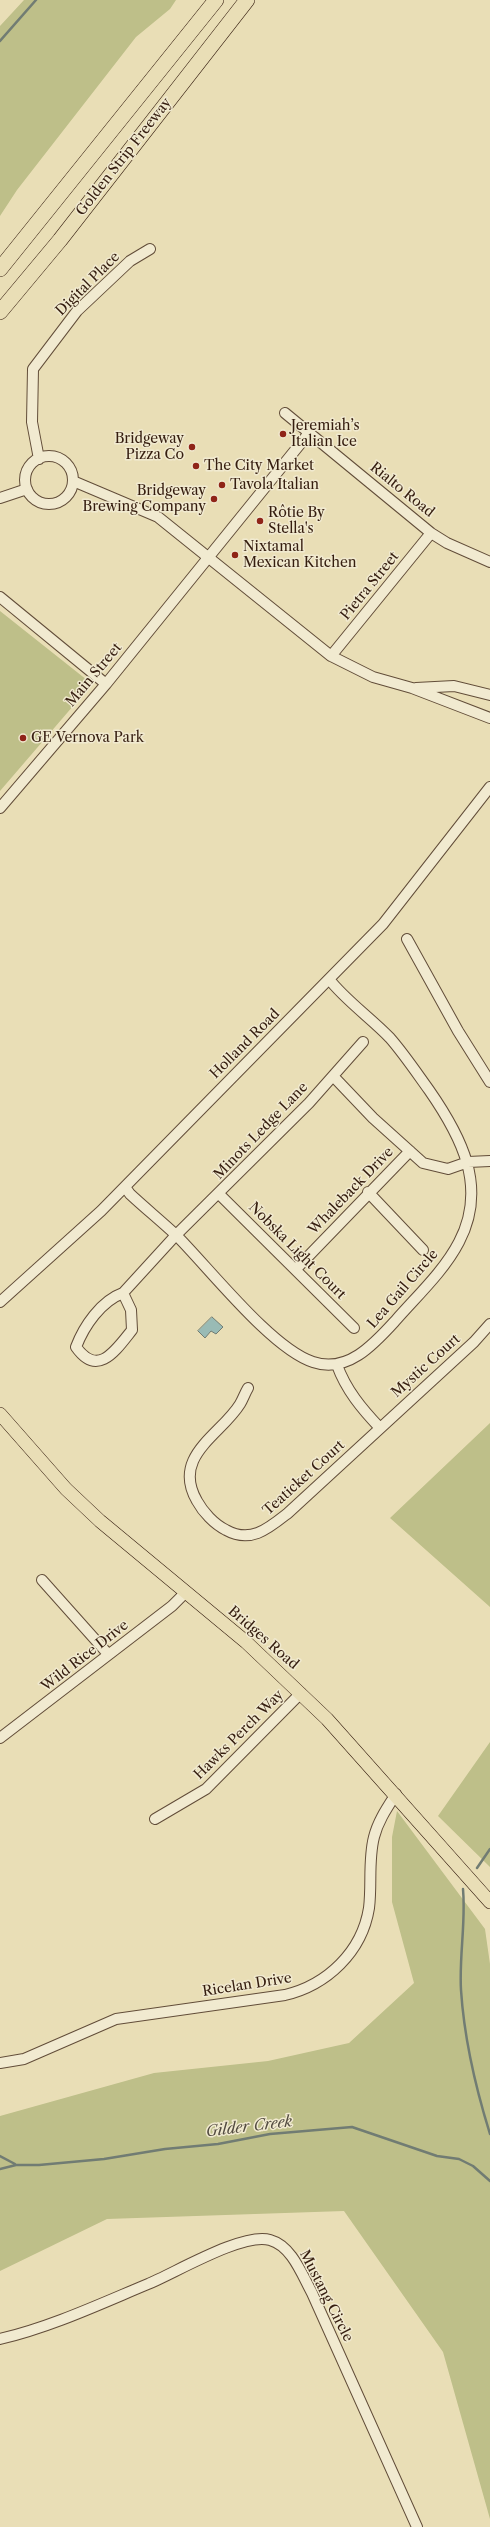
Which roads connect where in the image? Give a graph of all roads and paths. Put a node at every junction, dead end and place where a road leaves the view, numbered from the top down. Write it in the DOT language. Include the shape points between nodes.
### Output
graph roads {
  1 [pos="216,0"];
  2 [pos="247,0"];
  3 [pos="150,249"];
  4 [pos="0,269"];
  5 [pos="0,312"];
  6 [pos="285,413"];
  7 [pos="308,433"];
  8 [pos="39,459"];
  9 [pos="73,481"];
  10 [pos="27,489"];
  11 [pos="0,498"];
  12 [pos="431,532"];
  13 [pos="208,557"];
  14 [pos="490,562"];
  15 [pos="0,597"];
  16 [pos="331,656"];
  17 [pos="106,684"];
  18 [pos="412,688"];
  19 [pos="490,695"];
  20 [pos="490,718"];
  21 [pos="490,787"];
  22 [pos="0,808"];
  23 [pos="407,939"];
  24 [pos="329,979"];
  25 [pos="363,1042"];
  26 [pos="333,1076"];
  27 [pos="490,1082"];
  28 [pos="410,1151"];
  29 [pos="490,1161"];
  30 [pos="468,1162"];
  31 [pos="125,1187"];
  32 [pos="368,1192"];
  33 [pos="219,1194"];
  34 [pos="176,1235"];
  35 [pos="424,1250"];
  36 [pos="296,1269"];
  37 [pos="123,1293"];
  38 [pos="0,1302"];
  39 [pos="490,1324"];
  40 [pos="354,1328"];
  41 [pos="337,1365"];
  42 [pos="248,1388"];
  43 [pos="0,1414"];
  44 [pos="380,1428"];
  45 [pos="42,1580"];
  46 [pos="185,1593"];
  47 [pos="108,1654"];
  48 [pos="301,1693"];
  49 [pos="0,1737"];
  50 [pos="396,1794"];
  51 [pos="155,1819"];
  52 [pos="490,1902"];
  53 [pos="0,2063"];
  54 [pos="0,2339"];
  55 [pos="417,2527"];
  1 -- 4 [label="highway, Golden Strip Freeway"];
  2 -- 5 [label="highway, Golden Strip Freeway" via="60,240"];
  3 -- 8 [label="street, Digital Place" via="130,261 77,311 33,369 32,422"];
  6 -- 7 [label="street, Rialto Road"];
  7 -- 12 [label="street, Rialto Road"];
  7 -- 13 [label="street, Main Street"];
  8 -- 9 [label="street" via="47,457 62,460 72,473"];
  8 -- 10 [label="street" via="33,463 26,475"];
  9 -- 10 [label="street" via="67,496 53,504 37,501"];
  9 -- 13 [label="street" via="158,517"];
  10 -- 11 [label="street"];
  12 -- 14 [label="street, Rialto Road" via="447,543"];
  12 -- 16 [label="street, Pietra Street"];
  13 -- 16 [label="street"];
  13 -- 17 [label="street, Main Street"];
  15 -- 17 [label="street"];
  16 -- 18 [label="street" via="373,677"];
  17 -- 22 [label="street, Main Street"];
  18 -- 19 [label="street" via="454,686"];
  18 -- 20 [label="street"];
  21 -- 24 [label="street, Holland Road" via="383,924"];
  23 -- 27 [label="street" via="458,1031"];
  24 -- 30 [label="street, Lea Gail Circle" via="407,1058 455,1130"];
  24 -- 31 [label="street, Holland Road"];
  25 -- 26 [label="street, Minots Ledge Lane"];
  26 -- 28 [label="street" via="373,1118"];
  26 -- 33 [label="street, Minots Ledge Lane"];
  28 -- 30 [label="street" via="423,1163 448,1169"];
  28 -- 32 [label="street, Whaleback Drive"];
  29 -- 30 [label="street"];
  30 -- 41 [label="street, Lea Gail Circle" via="472,1178 472,1201 469,1218 458,1244 379,1338 359,1355"];
  31 -- 34 [label="street, Lea Gail Circle"];
  31 -- 38 [label="street, Holland Road"];
  32 -- 35 [label="street"];
  32 -- 36 [label="street, Whaleback Drive"];
  33 -- 34 [label="street, Minots Ledge Lane"];
  33 -- 36 [label="street, Nobska Light Court"];
  34 -- 37 [label="street, Minots Ledge Lane"];
  34 -- 41 [label="street, Lea Gail Circle" via="283,1345 314,1363"];
  36 -- 40 [label="street, Nobska Light Court"];
  37 -- 37 [label="street, Minots Ledge Lane" via="114,1296 82,1329 76,1347 82,1356 92,1361 103,1361 132,1330 131,1310"];
  39 -- 44 [label="street, Mystic Court" via="474,1342"];
  41 -- 44 [label="street" via="343,1382"];
  42 -- 44 [label="street, Teaticket Court" via="240,1405 209,1436 189,1470 190,1489 203,1512 227,1531 250,1536 264,1532"];
  43 -- 46 [label="main road, Bridges Road" via="66,1489"];
  45 -- 47 [label="street"];
  46 -- 47 [label="street, Wild Rice Drive"];
  46 -- 48 [label="main road, Bridges Road" via="246,1642"];
  47 -- 49 [label="street, Wild Rice Drive"];
  48 -- 50 [label="main road, Bridges Road"];
  48 -- 51 [label="street, Hawks Perch Way" via="206,1788"];
  50 -- 52 [label="main road, Bridges Road" via="466,1878"];
  50 -- 53 [label="street, Ricelan Drive" via="380,1820 374,1836 369,1908 362,1931 349,1955 326,1976 302,1990 285,1995 116,2019 24,2059"];
  54 -- 55 [label="street, Mustang Circle" via="72,2316 252,2239 277,2243 292,2257 312,2293"];
}
